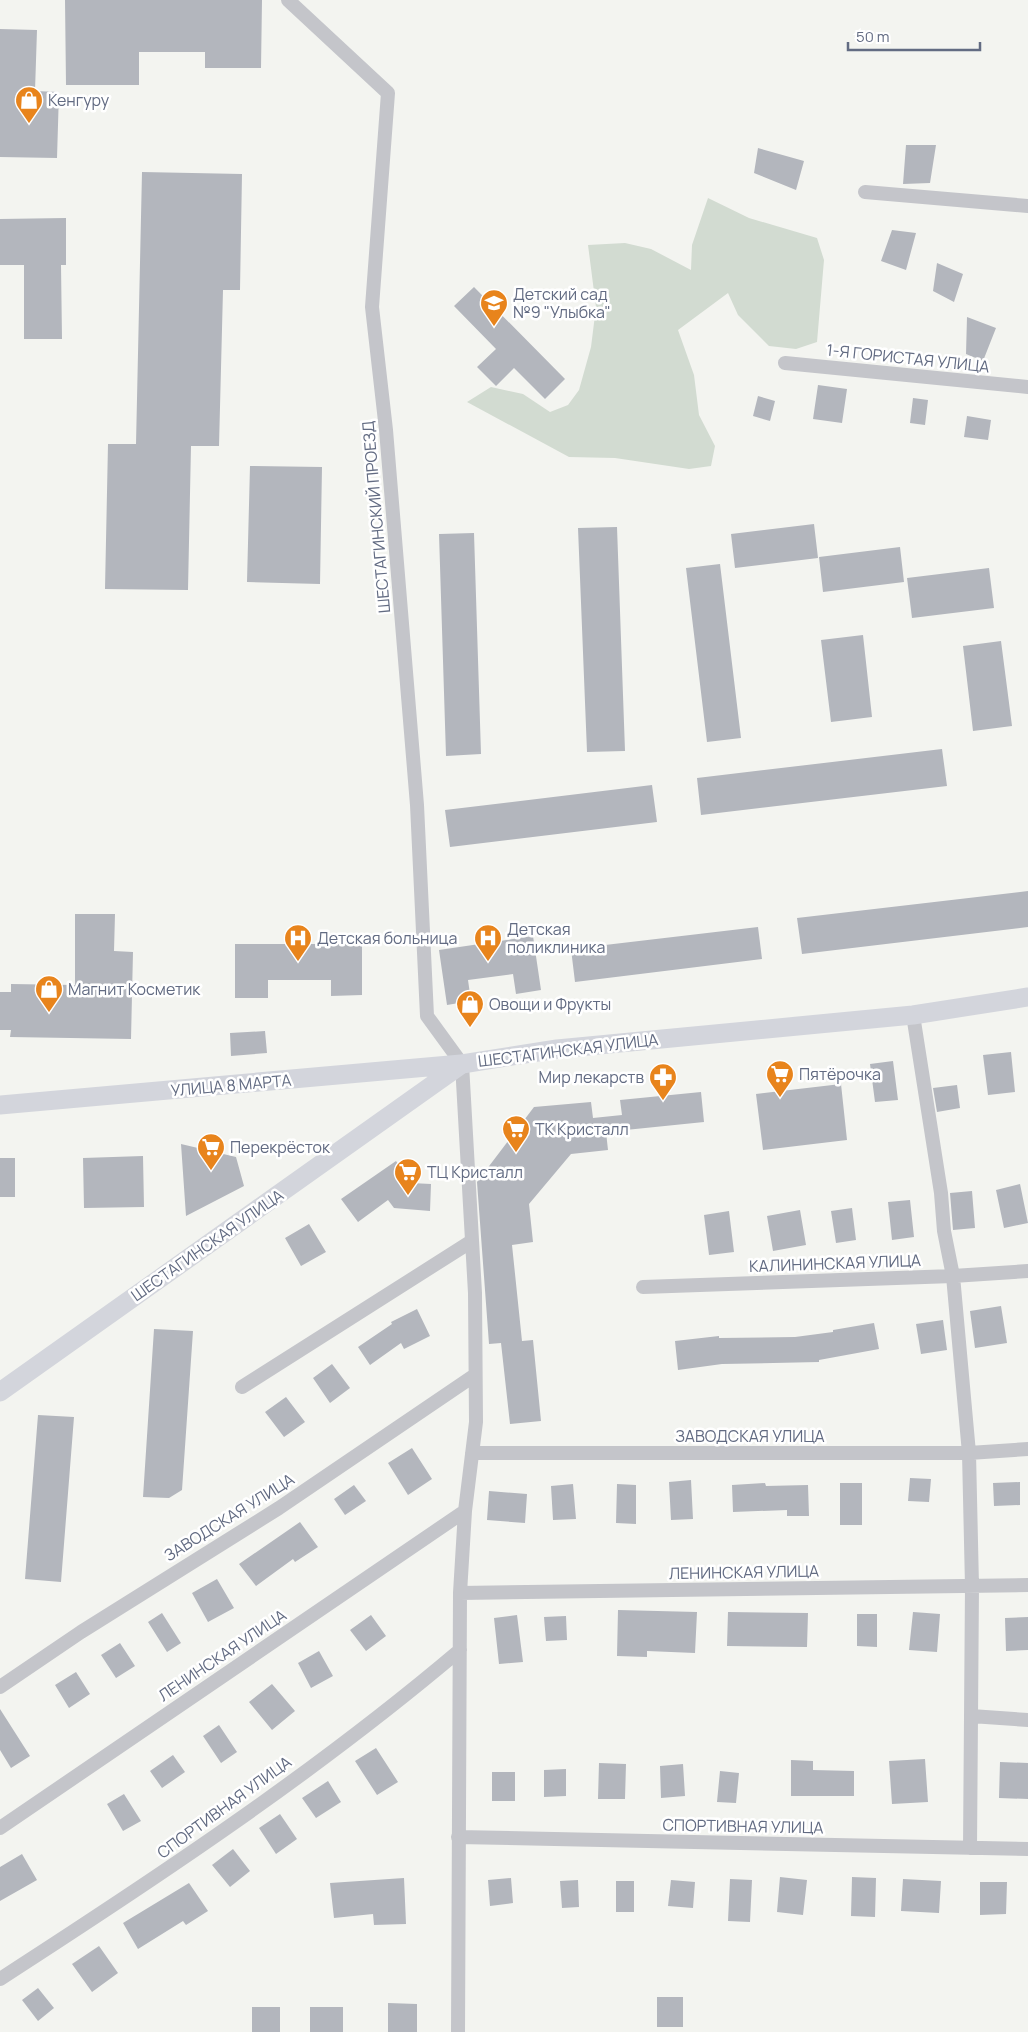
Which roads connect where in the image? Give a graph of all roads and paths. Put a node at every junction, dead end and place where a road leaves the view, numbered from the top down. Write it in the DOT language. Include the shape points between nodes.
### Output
graph roads {
  1 [pos="288,0"];
  2 [pos="865,192"];
  3 [pos="1028,206"];
  4 [pos="784,363"];
  5 [pos="1028,387"];
  6 [pos="1028,998"];
  7 [pos="913,1015"];
  8 [pos="462,1064"];
  9 [pos="0,1106"];
  10 [pos="472,1241"];
  11 [pos="1028,1271"];
  12 [pos="954,1276"];
  13 [pos="643,1287"];
  14 [pos="475,1375"];
  15 [pos="242,1387"];
  16 [pos="0,1392"];
  17 [pos="1028,1449"];
  18 [pos="969,1453"];
  19 [pos="472,1454"];
  20 [pos="465,1511"];
  21 [pos="1028,1585"];
  22 [pos="972,1586"];
  23 [pos="460,1593"];
  24 [pos="460,1650"];
  25 [pos="0,1687"];
  26 [pos="971,1716"];
  27 [pos="1028,1720"];
  28 [pos="0,1828"];
  29 [pos="458,1837"];
  30 [pos="970,1848"];
  31 [pos="1028,1849"];
  32 [pos="0,1979"];
  33 [pos="458,2032"];
  1 -- 8 [label="street, ШЕСТАГИНСКИЙ ПРОЕЗД" via="388,93 372,307 387,439 417,805 427,1016"];
  2 -- 3 [label="street"];
  4 -- 5 [label="street, 1-Я ГОРИСТАЯ УЛИЦА"];
  6 -- 7 [label="main road, ШЕСТАГИНСКАЯ УЛИЦА"];
  7 -- 8 [label="main road, ШЕСТАГИНСКАЯ УЛИЦА" via="556,1049"];
  7 -- 12 [label="street" via="944,1231"];
  8 -- 9 [label="main road, УЛИЦА 8 МАРТА"];
  8 -- 10 [label="street"];
  8 -- 16 [label="main road, ШЕСТАГИНСКАЯ УЛИЦА"];
  10 -- 14 [label="street"];
  10 -- 15 [label="street"];
  11 -- 12 [label="street, КАЛИНИНСКАЯ УЛИЦА"];
  12 -- 13 [label="street, КАЛИНИНСКАЯ УЛИЦА"];
  12 -- 18 [label="street"];
  14 -- 19 [label="street" via="476,1422"];
  14 -- 25 [label="street, ЗАВОДСКАЯ УЛИЦА" via="279,1508 81,1632"];
  17 -- 18 [label="street, ЗАВОДСКАЯ УЛИЦА"];
  18 -- 19 [label="street, ЗАВОДСКАЯ УЛИЦА"];
  18 -- 22 [label="street"];
  19 -- 20 [label="street"];
  20 -- 23 [label="street"];
  20 -- 28 [label="street, ЛЕНИНСКАЯ УЛИЦА"];
  21 -- 22 [label="street, ЛЕНИНСКАЯ УЛИЦА"];
  22 -- 23 [label="street, ЛЕНИНСКАЯ УЛИЦА"];
  22 -- 26 [label="street"];
  23 -- 24 [label="street"];
  24 -- 29 [label="street"];
  24 -- 32 [label="street, СПОРТИВНАЯ УЛИЦА" via="393,1706 137,1890"];
  26 -- 27 [label="street"];
  26 -- 30 [label="street"];
  29 -- 30 [label="street, СПОРТИВНАЯ УЛИЦА"];
  29 -- 33 [label="street"];
  30 -- 31 [label="street, СПОРТИВНАЯ УЛИЦА"];
}
